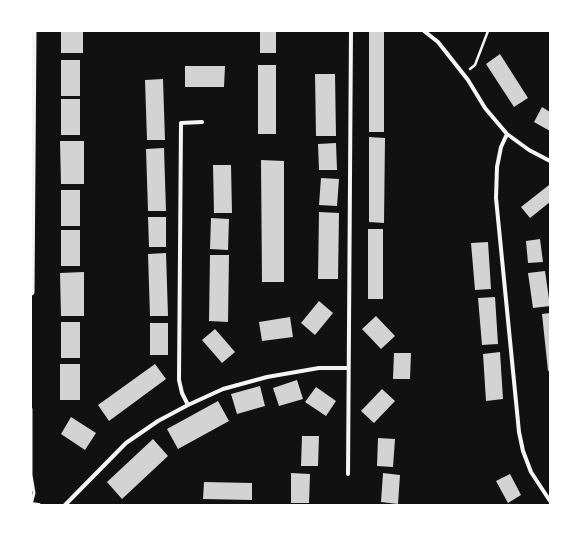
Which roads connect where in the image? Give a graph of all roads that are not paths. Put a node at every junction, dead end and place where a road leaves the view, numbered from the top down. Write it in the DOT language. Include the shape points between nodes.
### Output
graph roads {
  1 [pos="34,31"];
  2 [pos="351,31"];
  3 [pos="424,31"];
  4 [pos="202,122"];
  5 [pos="507,134"];
  6 [pos="550,161"];
  7 [pos="31,292"];
  8 [pos="348,368"];
  9 [pos="188,405"];
  10 [pos="31,408"];
  11 [pos="348,474"];
  12 [pos="550,501"];
  13 [pos="31,504"];
  14 [pos="67,504"];
  15 [pos="39,505"];
  1 -- 7 [label="street"];
  2 -- 8 [label="street"];
  3 -- 5 [label="street" via="438,42"];
  4 -- 9 [label="street" via="181,123 180,380 182,393"];
  5 -- 6 [label="street"];
  5 -- 12 [label="street" via="497,167 496,198 519,432 531,472"];
  8 -- 9 [label="street" via="319,368 267,377 223,389"];
  8 -- 11 [label="street"];
  9 -- 14 [label="street" via="126,442"];
  10 -- 13 [label="lane" via="31,475 34,493"];
  13 -- 15 [label="street"];
}
